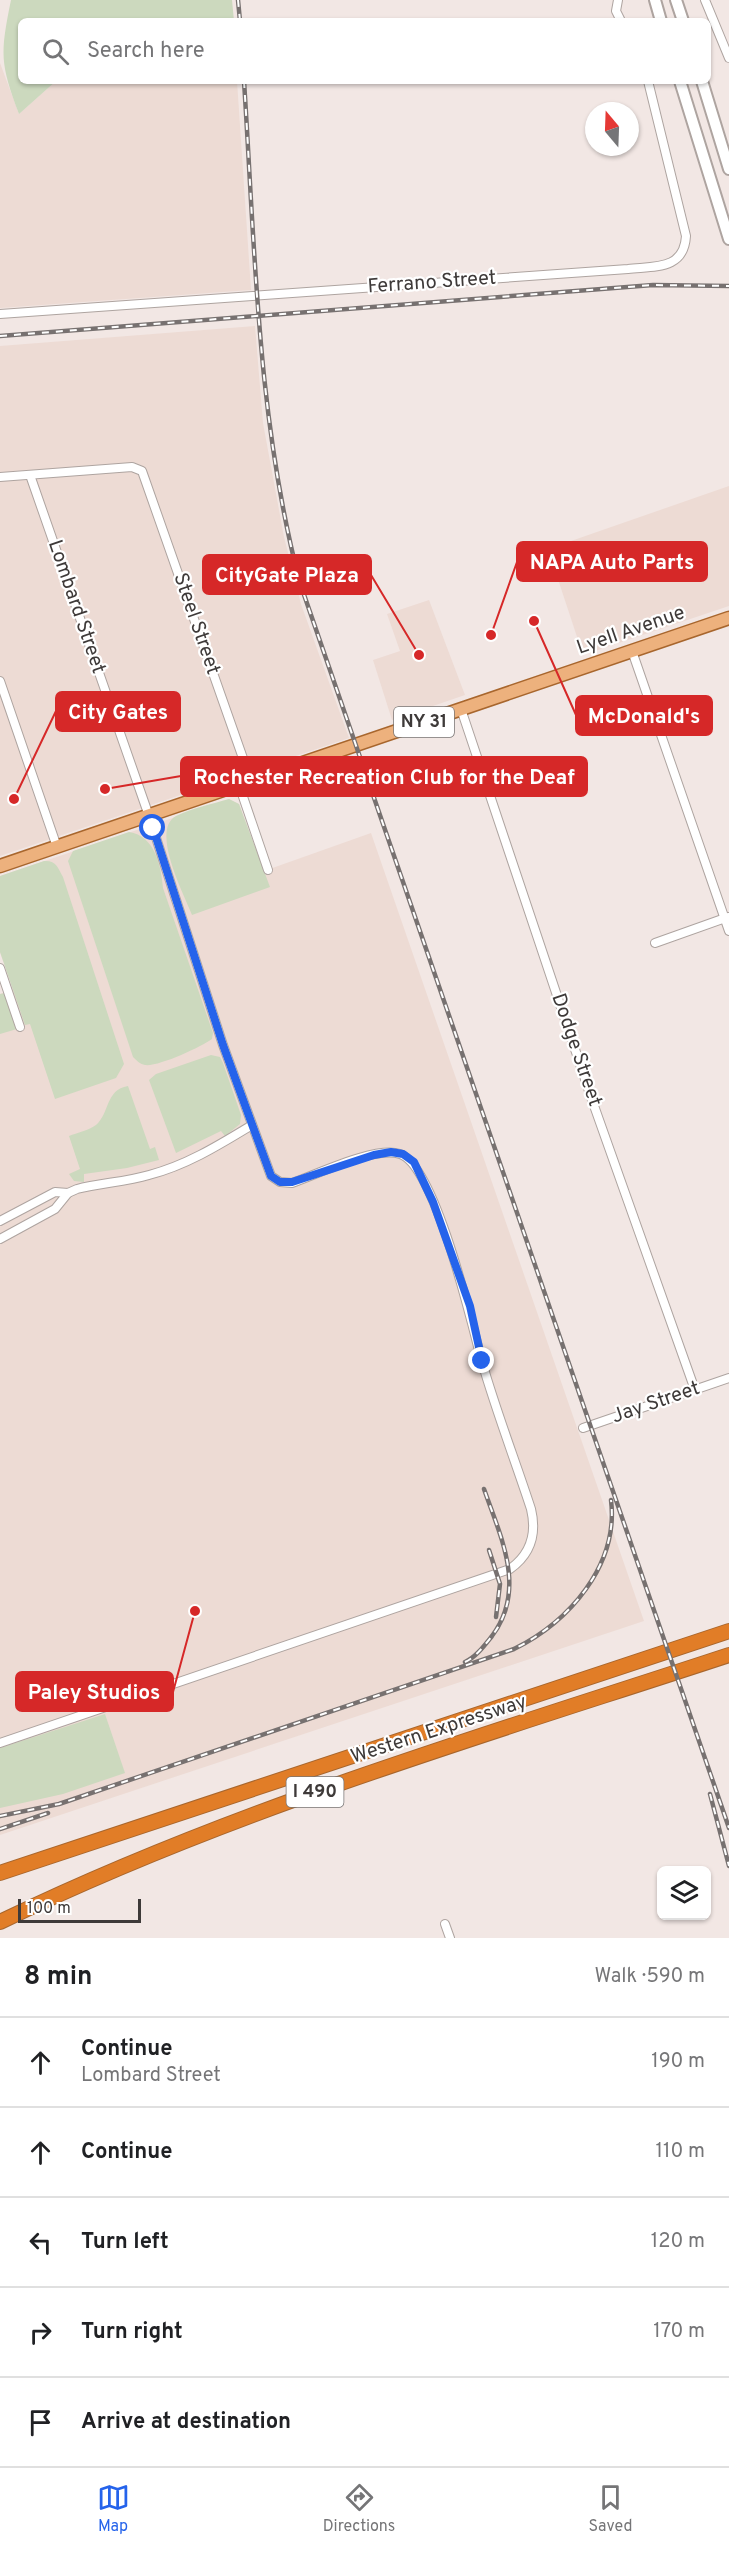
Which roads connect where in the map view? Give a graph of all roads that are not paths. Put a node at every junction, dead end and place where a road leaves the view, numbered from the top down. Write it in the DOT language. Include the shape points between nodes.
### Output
graph roads {
  1 [pos="618,0"];
  2 [pos="655,0"];
  3 [pos="705,0"];
  4 [pos="620,18"];
  5 [pos="660,18"];
  6 [pos="729,33"];
  7 [pos="720,36"];
  8 [pos="729,58"];
  9 [pos="649,84"];
  10 [pos="681,84"];
  11 [pos="703,84"];
  12 [pos="729,169"];
  13 [pos="729,239"];
  14 [pos="0,314"];
  15 [pos="30,475"];
  16 [pos="0,477"];
  17 [pos="729,618"];
  18 [pos="632,651"];
  19 [pos="0,681"];
  20 [pos="461,709"];
  21 [pos="251,781"];
  22 [pos="239,785"];
  23 [pos="148,816"];
  24 [pos="57,847"];
  25 [pos="0,866"];
  26 [pos="268,870"];
  27 [pos="727,917"];
  28 [pos="729,932"];
  29 [pos="655,943"];
  30 [pos="0,968"];
  31 [pos="20,1027"];
  32 [pos="252,1125"];
  33 [pos="68,1193"];
  34 [pos="0,1221"];
  35 [pos="0,1239"];
  36 [pos="729,1378"];
  37 [pos="695,1390"];
  38 [pos="584,1428"];
  39 [pos="729,1625"];
  40 [pos="729,1631"];
  41 [pos="729,1655"];
  42 [pos="645,1659"];
  43 [pos="729,1664"];
  44 [pos="638,1685"];
  45 [pos="0,1743"];
  46 [pos="0,1873"];
  47 [pos="0,1923"];
  48 [pos="445,1924"];
  49 [pos="450,1938"];
  1 -- 4 [label="street"];
  2 -- 5 [label="main road"];
  3 -- 7 [label="street"];
  6 -- 7 [label="street"];
  7 -- 8 [label="street"];
  9 -- 14 [label="street, Ferrano Street" via="686,236 682,255 673,263"];
  10 -- 13 [label="main road"];
  11 -- 12 [label="main road"];
  15 -- 16 [label="street"];
  15 -- 21 [label="street, Steel Street" via="139,469 144,474"];
  15 -- 23 [label="street, Lombard Street"];
  17 -- 18 [label="main road, Lyell Avenue / NY 31"];
  18 -- 20 [label="main road, Lyell Avenue / NY 31"];
  18 -- 27 [label="street"];
  19 -- 24 [label="street"];
  20 -- 21 [label="main road, Lyell Avenue / NY 31"];
  20 -- 37 [label="street, Dodge Street"];
  21 -- 22 [label="main road, Lyell Avenue / NY 31"];
  22 -- 23 [label="main road, Lyell Avenue / NY 31"];
  22 -- 26 [label="street"];
  23 -- 24 [label="main road, Lyell Avenue / NY 31"];
  23 -- 32 [label="street, Lombard Street"];
  24 -- 25 [label="main road, Lyell Avenue / NY 31"];
  27 -- 28 [label="street"];
  27 -- 29 [label="street"];
  30 -- 31 [label="street"];
  32 -- 33 [label="street" via="168,1169"];
  32 -- 45 [label="street, Lombard Street" via="271,1176 280,1182 292,1182 391,1152 414,1162 433,1202 470,1306 482,1361 531,1509 532,1542 526,1554 504,1571"];
  33 -- 34 [label="street" via="55,1192"];
  33 -- 35 [label="street" via="55,1209"];
  36 -- 37 [label="street, Jay Street"];
  37 -- 38 [label="street, Jay Street"];
  39 -- 42 [label="highway"];
  40 -- 42 [label="highway, Western Expressway / I 490"];
  41 -- 44 [label="highway, Western Expressway / I 490"];
  42 -- 46 [label="highway, Western Expressway / I 490"];
  43 -- 44 [label="highway"];
  44 -- 47 [label="highway, Western Expressway / I 490" via="230,1822 107,1872"];
  48 -- 49 [label="street"];
}
